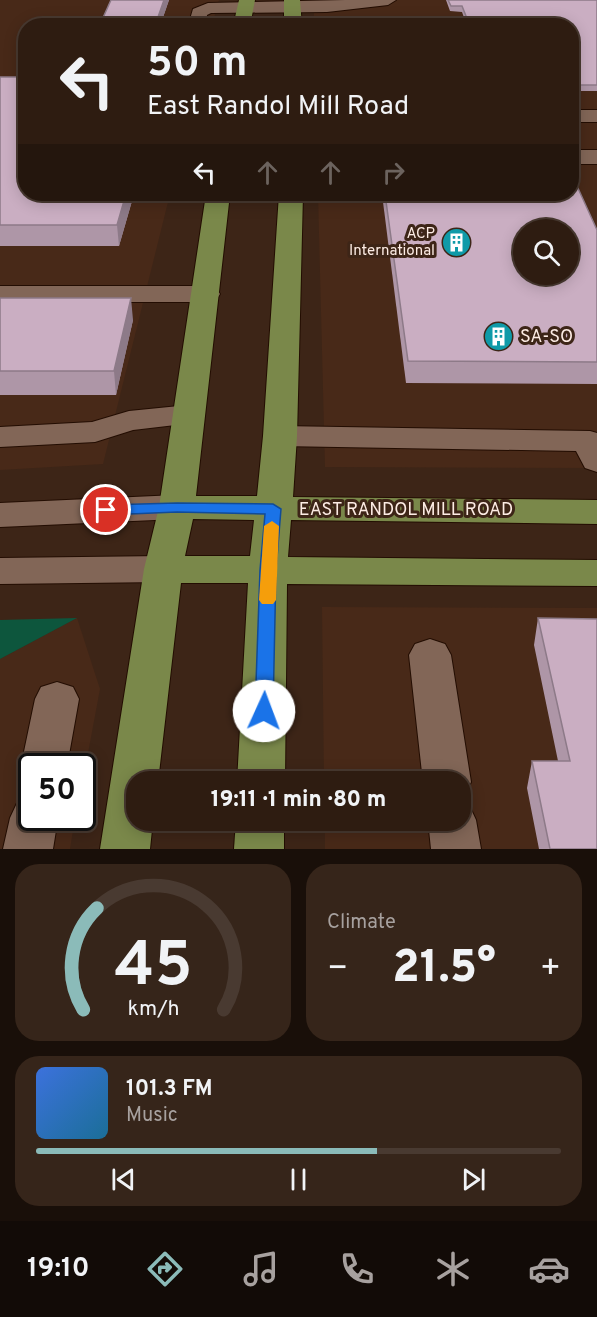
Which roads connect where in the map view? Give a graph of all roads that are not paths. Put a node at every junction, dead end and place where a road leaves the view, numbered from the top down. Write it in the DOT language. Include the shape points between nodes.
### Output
graph roads {
  1 [pos="388,0"];
  2 [pos="246,4"];
  3 [pos="292,4"];
  4 [pos="198,18"];
  5 [pos="579,116"];
  6 [pos="597,116"];
  7 [pos="579,157"];
  8 [pos="597,158"];
  9 [pos="217,201"];
  10 [pos="291,201"];
  11 [pos="0,294"];
  12 [pos="206,294"];
  13 [pos="189,415"];
  14 [pos="280,436"];
  15 [pos="0,437"];
  16 [pos="595,447"];
  17 [pos="177,507"];
  18 [pos="273,509"];
  19 [pos="597,512"];
  20 [pos="0,514"];
  21 [pos="163,569"];
  22 [pos="268,570"];
  23 [pos="0,571"];
  24 [pos="597,573"];
  25 [pos="430,655"];
  26 [pos="57,699"];
  27 [pos="47,753"];
  28 [pos="261,771"];
  29 [pos="446,771"];
  30 [pos="31,831"];
  31 [pos="260,831"];
  32 [pos="454,831"];
  33 [pos="28,849"];
  34 [pos="125,849"];
  35 [pos="259,849"];
  36 [pos="456,849"];
  1 -- 3 [label="street" via="327,7"];
  2 -- 3 [label="street"];
  2 -- 4 [label="street" via="205,9"];
  5 -- 6 [label="street"];
  7 -- 8 [label="street"];
  9 -- 12 [label="main road"];
  10 -- 14 [label="main road"];
  11 -- 12 [label="street"];
  12 -- 13 [label="main road"];
  13 -- 15 [label="street" via="129,421 95,432"];
  13 -- 17 [label="main road"];
  14 -- 16 [label="street"];
  14 -- 18 [label="main road"];
  17 -- 18 [label="main road, EAST RANDOL MILL ROAD"];
  17 -- 20 [label="street, EAST RANDOL MILL ROAD"];
  17 -- 21 [label="main road"];
  18 -- 19 [label="main road, EAST RANDOL MILL ROAD"];
  18 -- 22 [label="main road"];
  21 -- 22 [label="main road"];
  21 -- 23 [label="street"];
  21 -- 34 [label="main road"];
  22 -- 24 [label="main road"];
  22 -- 28 [label="main road"];
  25 -- 29 [label="street"];
  26 -- 27 [label="street"];
  30 -- 33 [label="street"];
  31 -- 35 [label="main road"];
  32 -- 36 [label="street"];
}
